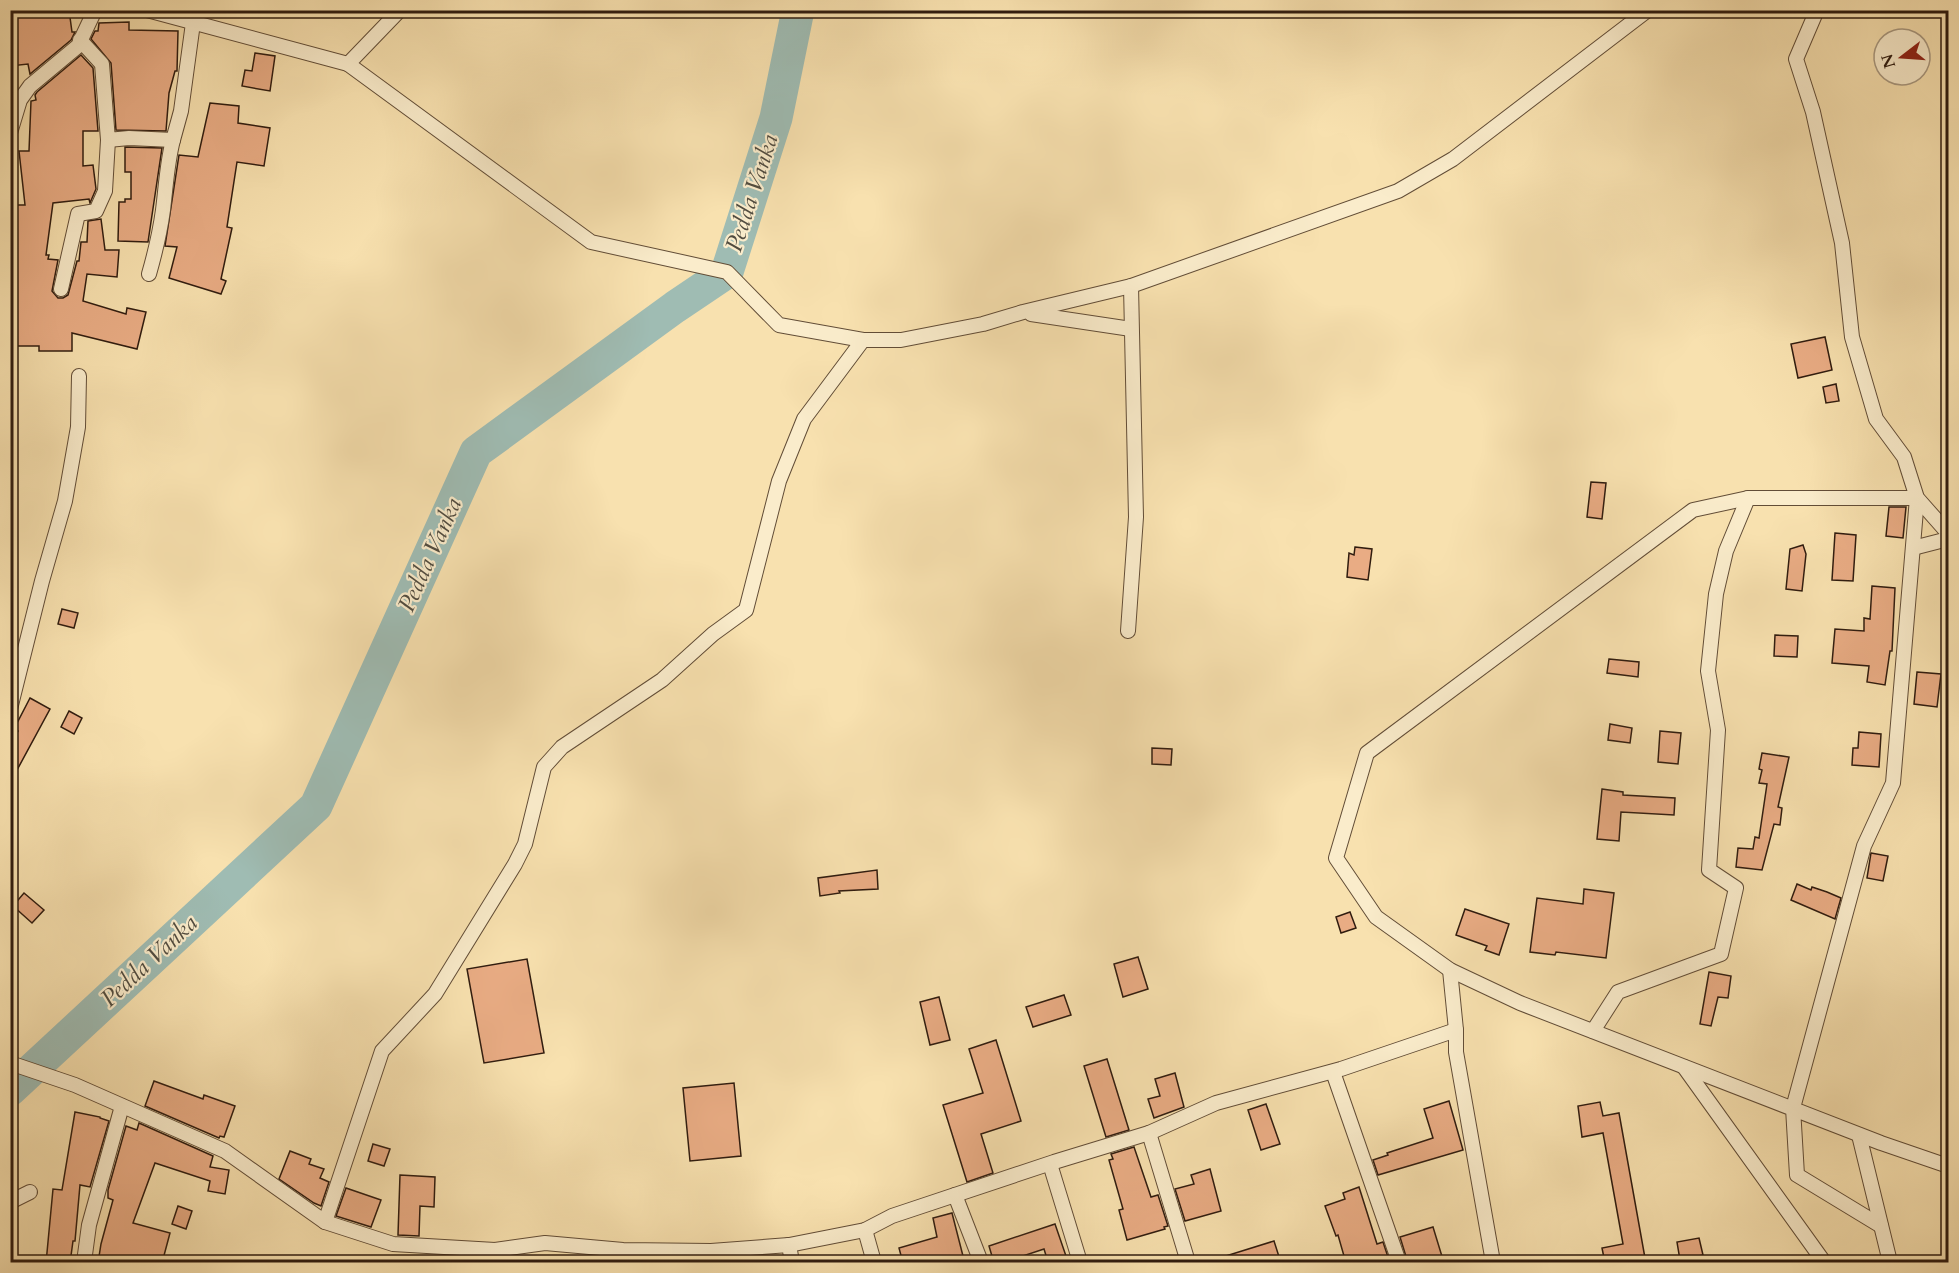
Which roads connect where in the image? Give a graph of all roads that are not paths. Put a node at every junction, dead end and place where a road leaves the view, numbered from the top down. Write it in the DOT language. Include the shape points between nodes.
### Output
graph roads {
  1 [pos="95,10"];
  2 [pos="147,10"];
  3 [pos="400,10"];
  4 [pos="1648,10"];
  5 [pos="1817,10"];
  6 [pos="194,23"];
  7 [pos="80,40"];
  8 [pos="348,64"];
  9 [pos="10,133"];
  10 [pos="108,140"];
  11 [pos="173,140"];
  12 [pos="149,274"];
  13 [pos="1131,286"];
  14 [pos="61,289"];
  15 [pos="1023,312"];
  16 [pos="1131,328"];
  17 [pos="863,340"];
  18 [pos="79,376"];
  19 [pos="1748,498"];
  20 [pos="1917,498"];
  21 [pos="1948,533"];
  22 [pos="1948,539"];
  23 [pos="1913,548"];
  24 [pos="1128,631"];
  25 [pos="10,709"];
  26 [pos="1450,970"];
  27 [pos="1456,1030"];
  28 [pos="1593,1031"];
  29 [pos="10,1063"];
  30 [pos="1683,1066"];
  31 [pos="1333,1072"];
  32 [pos="122,1106"];
  33 [pos="1793,1108"];
  34 [pos="1149,1133"];
  35 [pos="1859,1135"];
  36 [pos="1050,1164"];
  37 [pos="1948,1166"];
  38 [pos="30,1192"];
  39 [pos="955,1195"];
  40 [pos="10,1202"];
  41 [pos="325,1222"];
  42 [pos="1881,1226"];
  43 [pos="865,1230"];
  44 [pos="789,1245"];
  45 [pos="84,1263"];
  46 [pos="792,1263"];
  47 [pos="874,1263"];
  48 [pos="981,1263"];
  49 [pos="1080,1263"];
  50 [pos="1188,1263"];
  51 [pos="1399,1263"];
  52 [pos="1493,1263"];
  53 [pos="1824,1263"];
  54 [pos="1890,1263"];
  1 -- 7 [label="street"];
  2 -- 6 [label="street"];
  3 -- 8 [label="street"];
  4 -- 13 [label="street" via="1453,159 1398,191"];
  5 -- 20 [label="street" via="1796,59 1813,112 1842,243 1852,337 1876,419 1904,457"];
  6 -- 8 [label="street"];
  6 -- 11 [label="street"];
  7 -- 9 [label="street" via="78,46 30,86 20,100"];
  7 -- 10 [label="street" via="102,64"];
  8 -- 17 [label="street" via="591,242 727,272 778,325"];
  10 -- 11 [label="street"];
  10 -- 14 [label="street" via="105,191 96,211 78,214"];
  11 -- 12 [label="street"];
  13 -- 15 [label="street"];
  13 -- 16 [label="street"];
  15 -- 16 [label="street"];
  15 -- 17 [label="street" via="901,340"];
  16 -- 24 [label="street" via="1136,517"];
  17 -- 41 [label="street" via="804,419 779,482 746,610 662,680 562,747 544,767 525,844 515,864 435,994 382,1051"];
  18 -- 25 [label="street" via="78,427 64,501"];
  19 -- 20 [label="street"];
  19 -- 26 [label="street" via="1693,510 1367,753 1336,858 1376,917"];
  19 -- 28 [label="street" via="1726,551 1716,594 1708,671 1718,730 1709,870 1736,888 1720,954 1618,992"];
  20 -- 21 [label="street"];
  20 -- 23 [label="street"];
  22 -- 23 [label="street"];
  23 -- 33 [label="street" via="1893,783 1864,846"];
  26 -- 27 [label="street"];
  26 -- 28 [label="street"];
  27 -- 31 [label="street"];
  27 -- 52 [label="street" via="1455,1052"];
  28 -- 30 [label="street"];
  29 -- 32 [label="street"];
  30 -- 33 [label="street"];
  30 -- 53 [label="street"];
  31 -- 34 [label="street" via="1215,1103"];
  31 -- 51 [label="street"];
  32 -- 41 [label="street" via="225,1151"];
  32 -- 45 [label="street" via="89,1224"];
  33 -- 35 [label="street"];
  33 -- 42 [label="street" via="1797,1175"];
  34 -- 36 [label="street"];
  34 -- 50 [label="street"];
  35 -- 37 [label="street"];
  35 -- 42 [label="street"];
  36 -- 39 [label="street"];
  36 -- 49 [label="street"];
  38 -- 40 [label="street"];
  39 -- 43 [label="street" via="892,1216"];
  39 -- 48 [label="street"];
  41 -- 44 [label="street" via="393,1244 495,1250 545,1243 623,1250 711,1251"];
  42 -- 54 [label="street"];
  43 -- 44 [label="street"];
  43 -- 47 [label="street"];
  44 -- 46 [label="street"];
}
